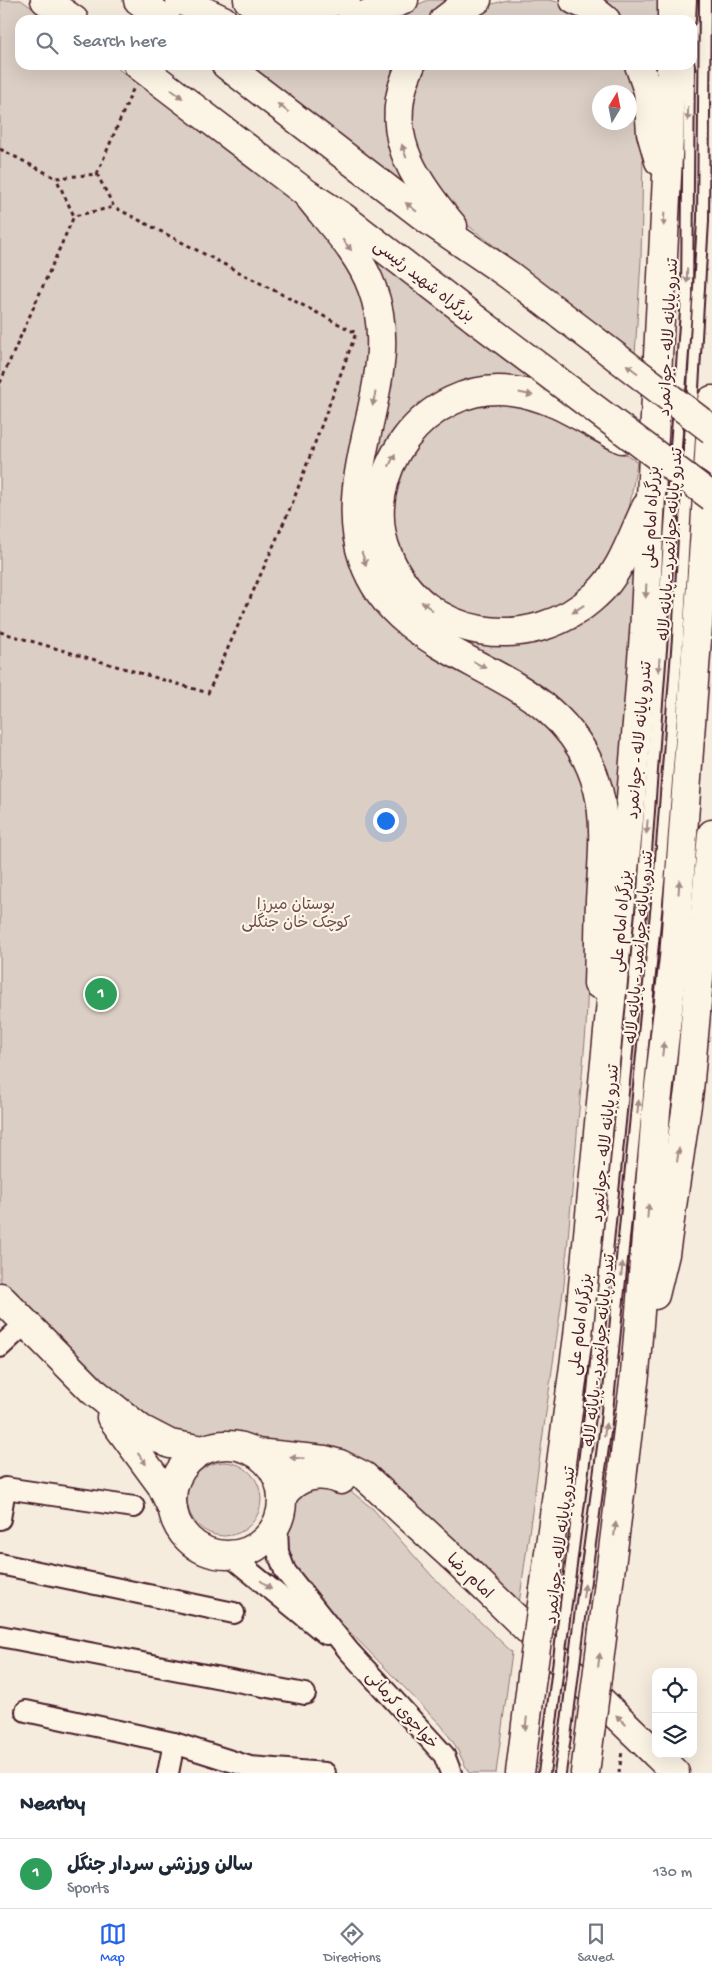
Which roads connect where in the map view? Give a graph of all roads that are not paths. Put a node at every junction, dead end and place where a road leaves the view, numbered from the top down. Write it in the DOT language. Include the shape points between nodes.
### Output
graph roads {
  1 [pos="45,0"];
  2 [pos="138,0"];
  3 [pos="180,0"];
  4 [pos="248,0"];
  5 [pos="346,0"];
  6 [pos="404,0"];
  7 [pos="476,0"];
  8 [pos="574,0"];
  9 [pos="672,0"];
  10 [pos="690,0"];
  11 [pos="705,0"];
  12 [pos="67,15"];
  13 [pos="159,15"];
  14 [pos="212,15"];
  15 [pos="365,15"];
  16 [pos="450,15"];
  17 [pos="600,15"];
  18 [pos="672,15"];
  19 [pos="690,15"];
  20 [pos="145,70"];
  21 [pos="233,70"];
  22 [pos="409,70"];
  23 [pos="641,70"];
  24 [pos="671,70"];
  25 [pos="689,70"];
  26 [pos="666,183"];
  27 [pos="306,193"];
  28 [pos="471,248"];
  29 [pos="712,400"];
  30 [pos="712,430"];
  31 [pos="644,447"];
  32 [pos="651,496"];
  33 [pos="712,497"];
  34 [pos="712,834"];
  35 [pos="712,1044"];
  36 [pos="604,1081"];
  37 [pos="689,1090"];
  38 [pos="0,1297"];
  39 [pos="26,1323"];
  40 [pos="0,1347"];
  41 [pos="635,1374"];
  42 [pos="93,1391"];
  43 [pos="203,1450"];
  44 [pos="256,1453"];
  45 [pos="283,1495"];
  46 [pos="134,1507"];
  47 [pos="173,1510"];
  48 [pos="0,1519"];
  49 [pos="276,1525"];
  50 [pos="228,1554"];
  51 [pos="0,1564"];
  52 [pos="234,1613"];
  53 [pos="0,1636"];
  54 [pos="348,1650"];
  55 [pos="305,1694"];
  56 [pos="26,1711"];
  57 [pos="579,1723"];
  58 [pos="174,1743"];
  59 [pos="652,1750"];
  60 [pos="660,1758"];
  61 [pos="250,1770"];
  62 [pos="168,1773"];
  63 [pos="324,1773"];
  64 [pos="451,1773"];
  65 [pos="520,1773"];
  66 [pos="544,1773"];
  67 [pos="560,1773"];
  68 [pos="585,1773"];
  69 [pos="651,1773"];
  70 [pos="675,1773"];
  1 -- 12 [label="main road"];
  2 -- 13 [label="main road"];
  3 -- 14 [label="main road"];
  4 -- 5 [label="main road" via="301,7"];
  6 -- 15 [label="main road"];
  7 -- 16 [label="main road"];
  8 -- 17 [label="main road"];
  9 -- 18 [label="main road"];
  10 -- 19 [label="lane"];
  57 -- 11 [label="lane, تندرو پایانه جوانمرد - پایانه لاله, one-way, bridge" via="577,1640 605,1432 660,872 678,638 704,221"];
  20 -- 27 [label="main road, بزرگراه شهید رئیسی, one-way"];
  28 -- 21 [label="main road, one-way" via="428,220"];
  28 -- 22 [label="main road, one-way" via="434,203 410,166 402,145 398,114"];
  23 -- 26 [label="main road" via="648,91 651,133"];
  24 -- 26 [label="main road, بزرگراه امام علی"];
  25 -- 66 [label="lane, تندرو پایانه لاله - جوانمرد, one-way, bridge" via="687,298 643,892 593,1392"];
  26 -- 32 [label="main road, بزرگراه امام علی, one-way"];
  27 -- 31 [label="main road, بزرگراه شهید رئیسی, bridge" via="343,217"];
  27 -- 36 [label="main road, one-way" via="356,256 378,308 380,366 356,498 359,542 372,579 395,609 437,644 496,674 545,705 577,741 596,782 603,837 597,1016"];
  30 -- 28 [label="main road, one-way, bridge"];
  41 -- 29 [label="main road, one-way" via="656,1112 674,958"];
  32 -- 31 [label="main road, one-way" via="607,584 585,604 554,623 523,632 485,632 466,628 425,605 410,590 383,543 382,489 393,458 408,434 426,415 448,401 470,393 511,391 537,396 561,405 622,440"];
  31 -- 33 [label="main road, بزرگراه شهید رئیسی, bridge"];
  32 -- 36 [label="main road, بزرگراه امام علی, one-way" via="631,799"];
  34 -- 37 [label="main road"];
  35 -- 37 [label="main road"];
  36 -- 65 [label="main road, بزرگراه امام علی, one-way, bridge" via="578,1336"];
  41 -- 37 [label="main road, one-way" via="665,1254"];
  38 -- 39 [label="main road"];
  39 -- 40 [label="street"];
  39 -- 42 [label="main road"];
  57 -- 41 [label="main road, one-way, bridge" via="603,1630"];
  42 -- 43 [label="main road" via="155,1438"];
  42 -- 47 [label="main road, one-way" via="161,1485"];
  43 -- 44 [label="main road" via="218,1445 234,1445"];
  43 -- 47 [label="main road" via="191,1458 175,1482"];
  44 -- 45 [label="main road" via="273,1469"];
  59 -- 44 [label="main road, امام رضا, one-way" via="465,1568 364,1476 324,1460"];
  45 -- 49 [label="main road"];
  45 -- 69 [label="main road, امام رضا" via="301,1479 317,1475 336,1478 358,1489"];
  46 -- 48 [label="street" via="5,1488"];
  47 -- 50 [label="main road" via="178,1524 197,1546 210,1552"];
  49 -- 50 [label="main road" via="268,1538 255,1548 240,1554"];
  49 -- 54 [label="street" via="278,1552 285,1571"];
  50 -- 54 [label="street, one-way"];
  51 -- 52 [label="street"];
  53 -- 55 [label="street"];
  54 -- 64 [label="street, خواجوی کرمانی" via="444,1755"];
  56 -- 58 [label="street"];
  57 -- 67 [label="lane, تندرو پایانه جوانمرد - پایانه لاله"];
  57 -- 68 [label="main road"];
  58 -- 61 [label="street"];
  58 -- 62 [label="street"];
  60 -- 70 [label="main road, امام رضا"];
  61 -- 63 [label="street"];
}
